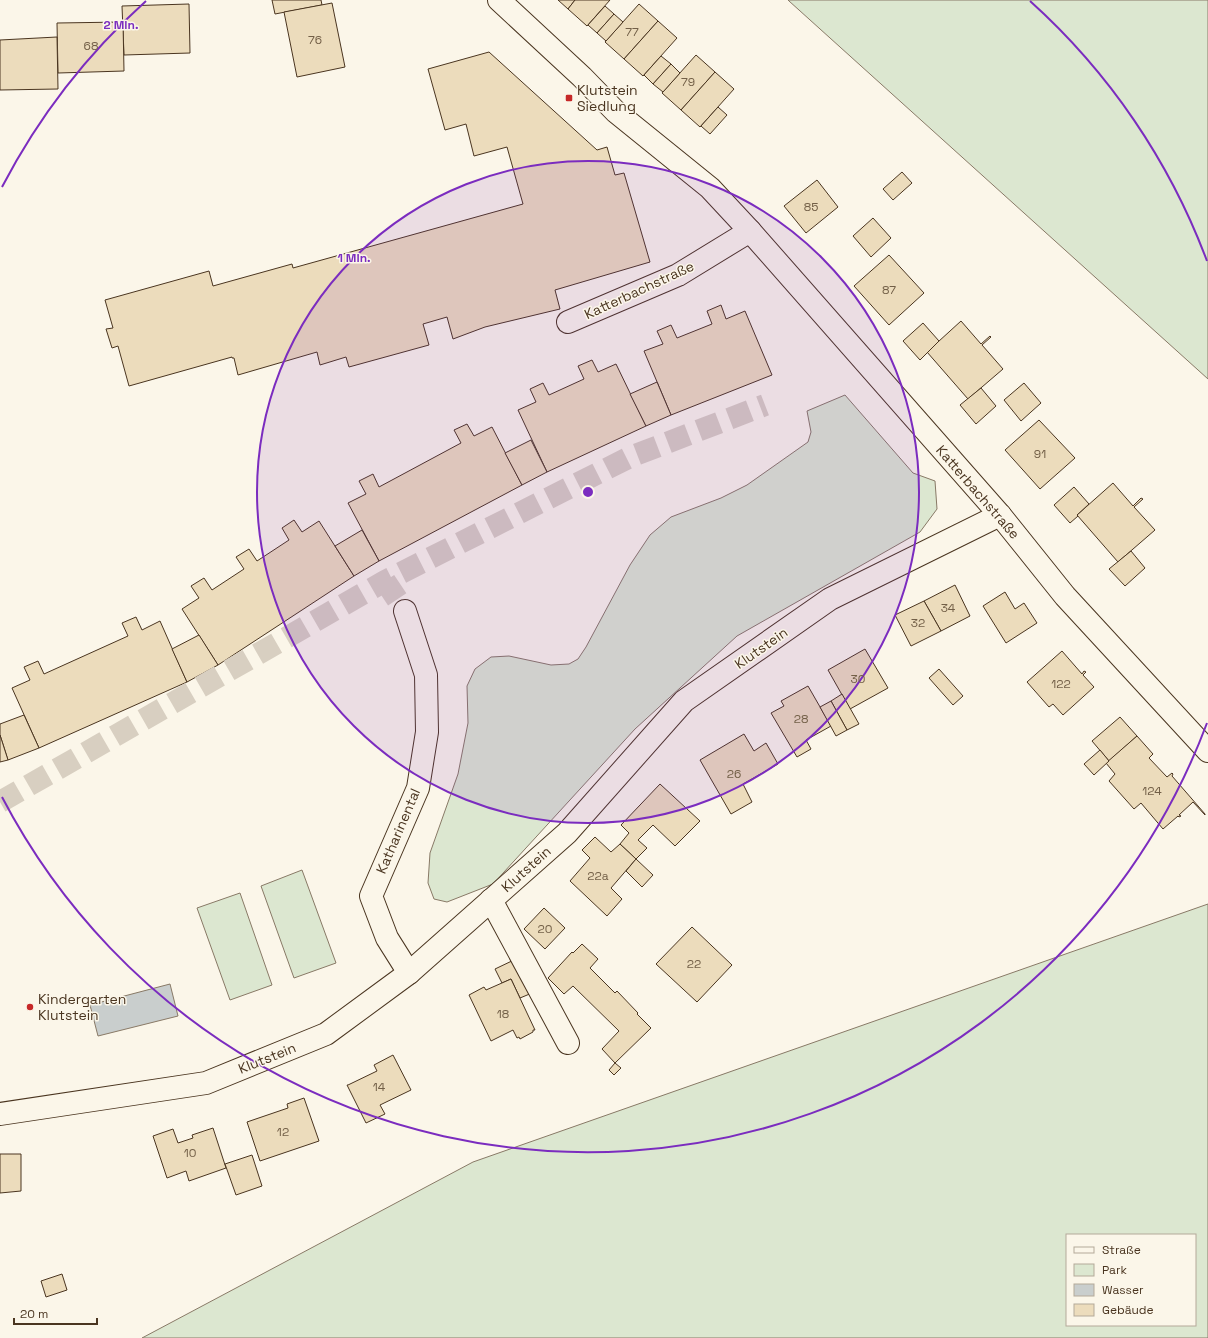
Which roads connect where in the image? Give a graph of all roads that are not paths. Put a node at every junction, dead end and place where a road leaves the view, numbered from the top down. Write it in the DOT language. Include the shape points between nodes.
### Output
graph roads {
  1 [pos="499,0"];
  2 [pos="750,231"];
  3 [pos="568,322"];
  4 [pos="1000,515"];
  5 [pos="405,611"];
  6 [pos="1208,751"];
  7 [pos="491,900"];
  8 [pos="409,973"];
  9 [pos="568,1043"];
  10 [pos="0,1114"];
  1 -- 2 [label="street, Katterbachstraße" via="616,112 710,188"];
  2 -- 3 [label="street, Katterbachstraße" via="678,275"];
  2 -- 4 [label="street, Katterbachstraße"];
  4 -- 6 [label="street, Katterbachstraße" via="1065,596"];
  4 -- 7 [label="street, Klutstein" via="830,599 684,701 567,833"];
  5 -- 8 [label="street, Katharinental" via="426,676 427,732 418,788 371,896 387,938"];
  7 -- 8 [label="street, Klutstein"];
  7 -- 9 [label="street"];
  8 -- 10 [label="street, Klutstein" via="326,1034 206,1083"];
}
